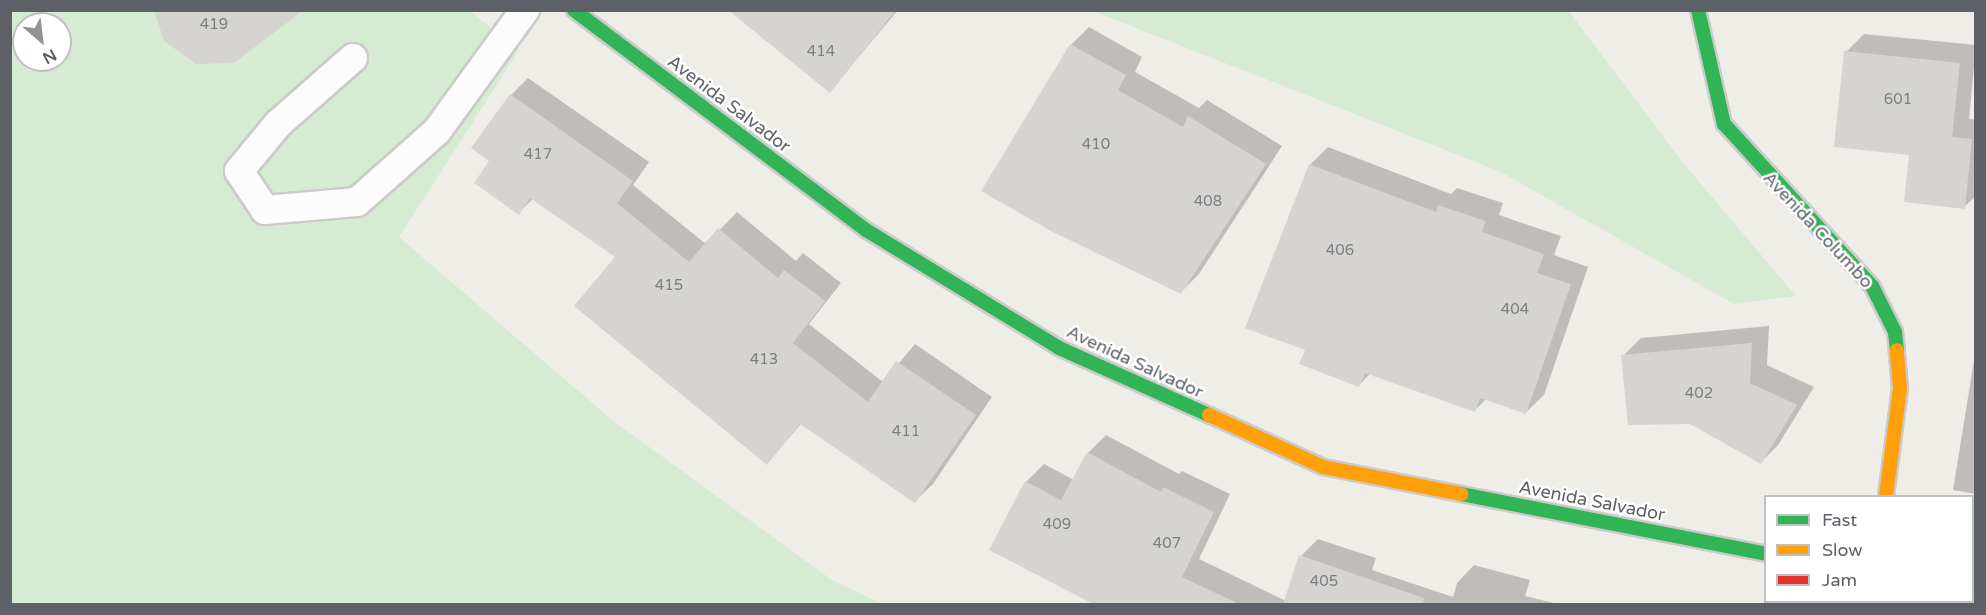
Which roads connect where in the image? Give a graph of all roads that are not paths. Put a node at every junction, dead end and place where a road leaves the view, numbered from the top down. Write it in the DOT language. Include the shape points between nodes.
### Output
graph roads {
  1 [pos="525,10"];
  2 [pos="574,10"];
  3 [pos="1698,10"];
  4 [pos="353,58"];
  5 [pos="1886,495"];
  6 [pos="1764,554"];
  1 -- 4 [label="lane" via="437,131 357,202 265,210 239,171 278,124"];
  2 -- 6 [label="street, Avenida Salvador" via="866,230 1059,348 1323,467"];
  3 -- 5 [label="street, Avenida Columbo" via="1724,124 1872,286 1895,332 1900,388"];
}
